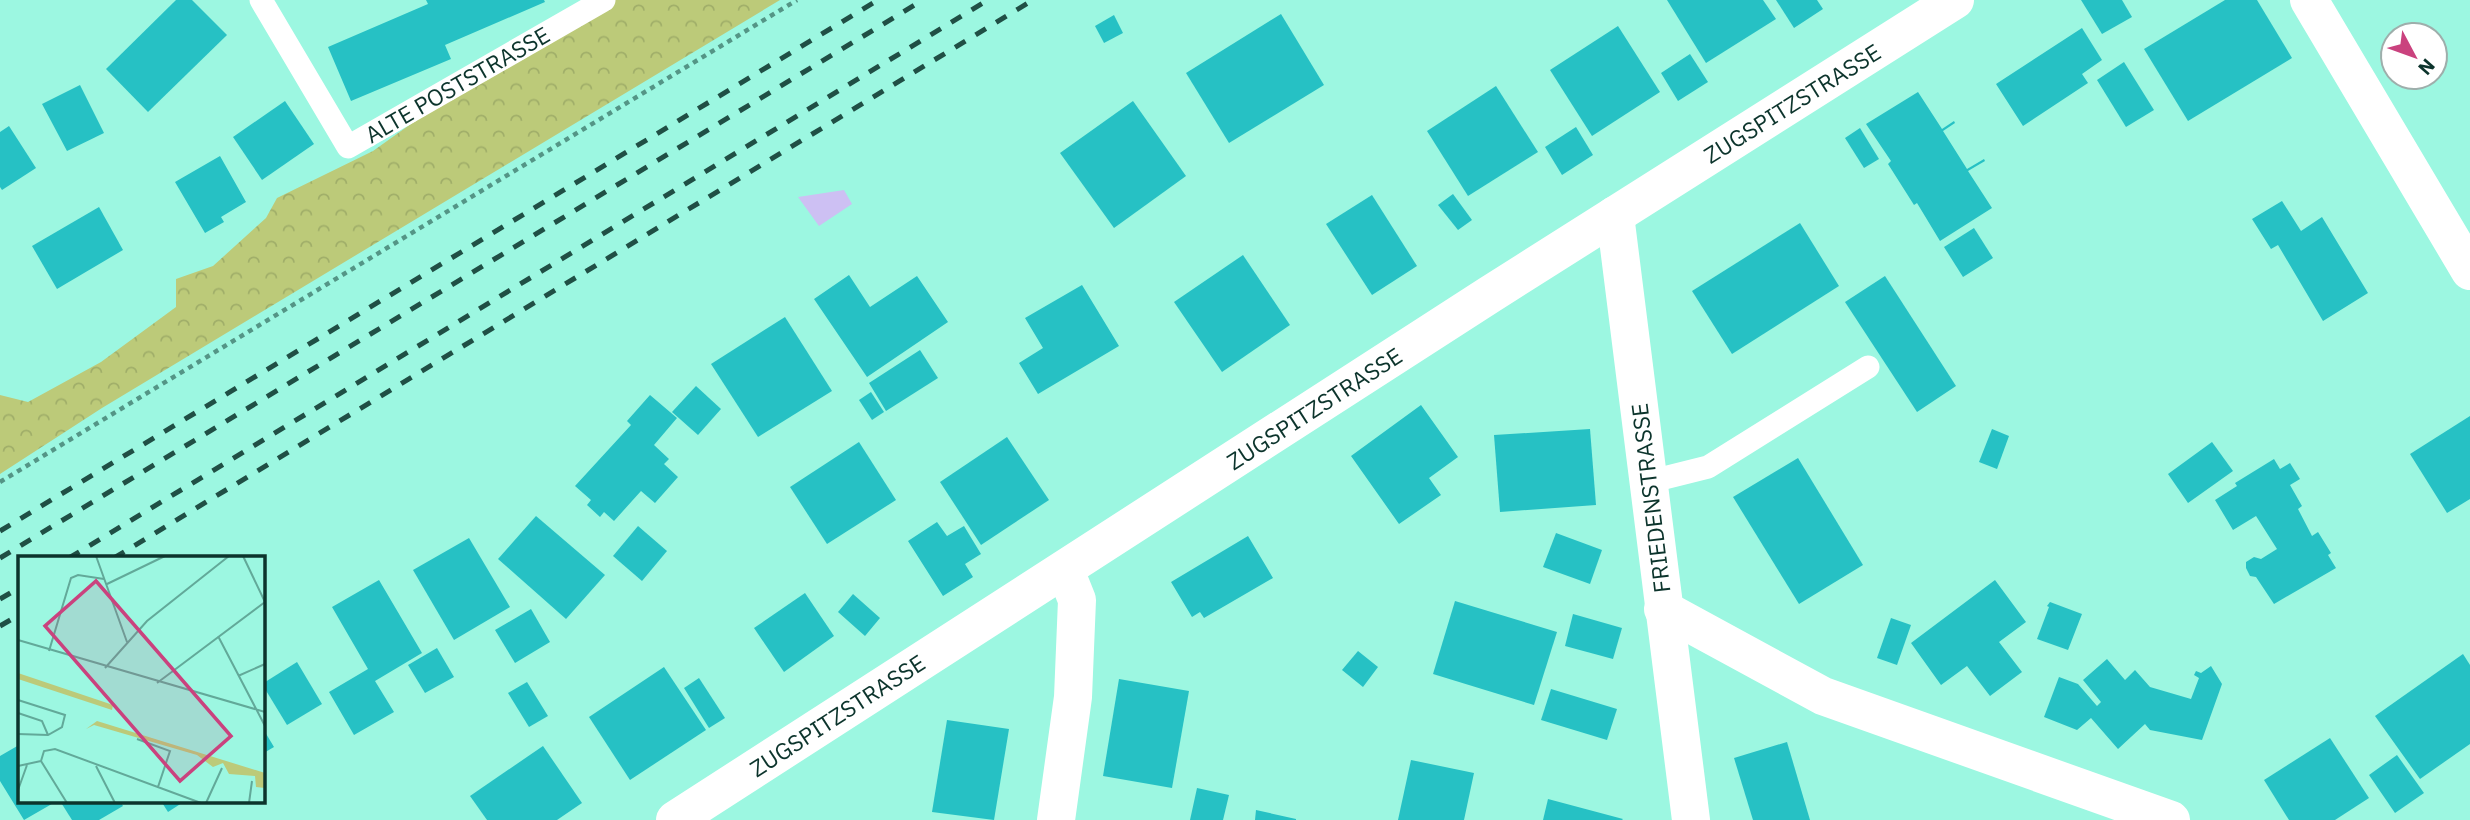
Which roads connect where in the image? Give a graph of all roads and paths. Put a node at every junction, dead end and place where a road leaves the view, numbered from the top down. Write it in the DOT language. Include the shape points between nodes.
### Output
graph roads {
  1 [pos="261,0"];
  2 [pos="604,0"];
  3 [pos="797,0"];
  4 [pos="1955,0"];
  5 [pos="2309,0"];
  6 [pos="1615,215"];
  7 [pos="2470,271"];
  8 [pos="1868,367"];
  9 [pos="0,482"];
  10 [pos="1648,482"];
  11 [pos="1065,570"];
  12 [pos="1663,609"];
  13 [pos="675,820"];
  14 [pos="1056,820"];
  15 [pos="1691,820"];
  16 [pos="2171,820"];
  1 -- 2 [label="lane, ALTE POSTSTRASSE" via="348,147"];
  3 -- 9 [label="path"];
  4 -- 6 [label="street, ZUGSPITZSTRASSE"];
  5 -- 7 [label="street"];
  6 -- 10 [label="street, FRIEDENSTRASSE"];
  6 -- 11 [label="street, ZUGSPITZSTRASSE"];
  8 -- 10 [label="lane" via="1708,467"];
  10 -- 12 [label="street, FRIEDENSTRASSE"];
  11 -- 13 [label="street, ZUGSPITZSTRASSE"];
  11 -- 14 [label="street" via="1077,600 1073,697"];
  12 -- 15 [label="street"];
  12 -- 16 [label="street, FRIEDENSTRASSE" via="1824,696"];
}
